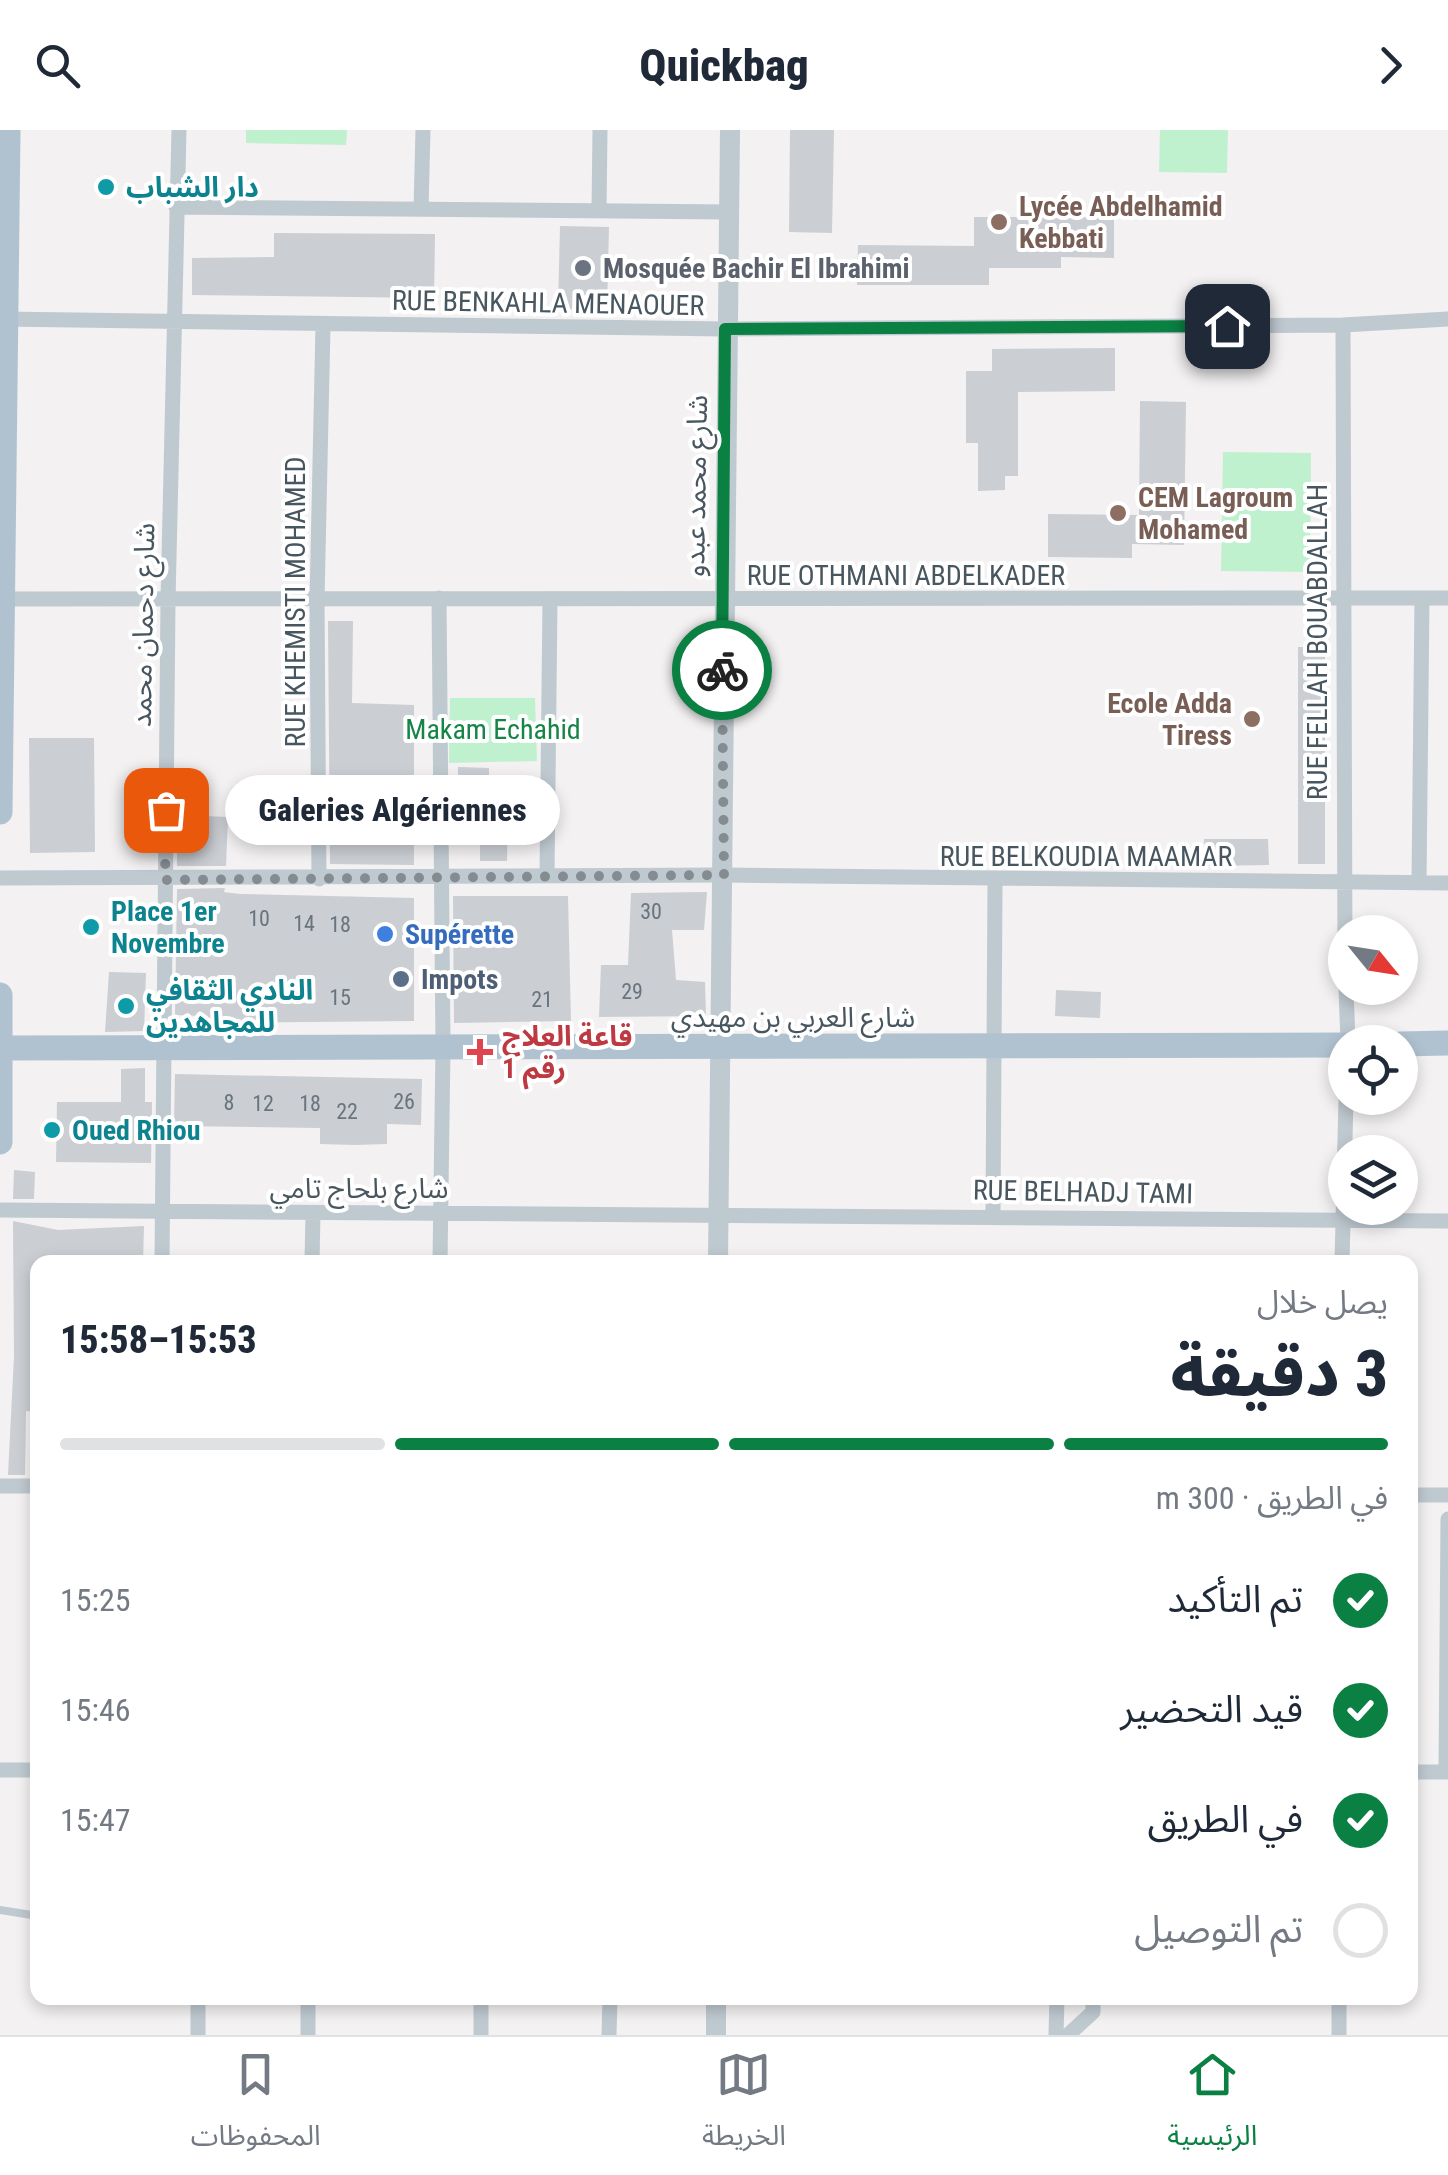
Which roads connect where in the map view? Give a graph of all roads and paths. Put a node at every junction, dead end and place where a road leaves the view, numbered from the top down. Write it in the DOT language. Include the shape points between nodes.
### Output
graph roads {
  1 [pos="8,130"];
  2 [pos="179,130"];
  3 [pos="422,130"];
  4 [pos="600,130"];
  5 [pos="730,130"];
  6 [pos="176,207"];
  7 [pos="421,209"];
  8 [pos="600,211"];
  9 [pos="729,212"];
  10 [pos="4,318"];
  11 [pos="1448,319"];
  12 [pos="172,324"];
  13 [pos="1343,324"];
  14 [pos="324,326"];
  15 [pos="725,329"];
  16 [pos="2,598"];
  17 [pos="438,598"];
  18 [pos="1422,598"];
  19 [pos="1448,598"];
  20 [pos="550,599"];
  21 [pos="1340,599"];
  22 [pos="168,600"];
  23 [pos="317,600"];
  24 [pos="722,600"];
  25 [pos="0,812"];
  26 [pos="724,875"];
  27 [pos="440,876"];
  28 [pos="548,876"];
  29 [pos="0,878"];
  30 [pos="319,878"];
  31 [pos="165,880"];
  32 [pos="996,882"];
  33 [pos="1342,882"];
  34 [pos="1419,883"];
  35 [pos="1448,883"];
  36 [pos="1343,915"];
  37 [pos="0,994"];
  38 [pos="0,1017"];
  39 [pos="1328,1044"];
  40 [pos="1418,1044"];
  41 [pos="1448,1044"];
  42 [pos="444,1046"];
  43 [pos="722,1046"];
  44 [pos="165,1047"];
  45 [pos="1,1048"];
  46 [pos="994,1049"];
  47 [pos="0,1072"];
  48 [pos="0,1142"];
  49 [pos="0,1210"];
  50 [pos="162,1212"];
  51 [pos="312,1213"];
  52 [pos="440,1213"];
  53 [pos="718,1215"];
  54 [pos="993,1216"];
  55 [pos="1328,1220"];
  56 [pos="1418,1221"];
  57 [pos="1448,1221"];
  58 [pos="1342,1225"];
  59 [pos="162,1255"];
  60 [pos="312,1255"];
  61 [pos="440,1255"];
  62 [pos="718,1255"];
  63 [pos="1342,1255"];
  64 [pos="0,1486"];
  65 [pos="30,1486"];
  66 [pos="1418,1494"];
  67 [pos="1448,1495"];
  68 [pos="1448,1519"];
  69 [pos="0,1770"];
  70 [pos="30,1770"];
  71 [pos="1418,1772"];
  72 [pos="1447,1772"];
  73 [pos="0,1910"];
  74 [pos="30,1915"];
  75 [pos="198,2005"];
  76 [pos="308,2005"];
  77 [pos="481,2005"];
  78 [pos="610,2005"];
  79 [pos="716,2005"];
  80 [pos="1057,2005"];
  81 [pos="1094,2005"];
  82 [pos="1339,2005"];
  83 [pos="198,2035"];
  84 [pos="308,2035"];
  85 [pos="481,2035"];
  86 [pos="609,2035"];
  87 [pos="716,2035"];
  88 [pos="1056,2035"];
  89 [pos="1068,2035"];
  90 [pos="1339,2035"];
  1 -- 10 [label="main road"];
  2 -- 6 [label="street, شارع دحمان محمد"];
  3 -- 7 [label="street"];
  4 -- 8 [label="street"];
  5 -- 9 [label="street, شارع محمد عبدو"];
  6 -- 7 [label="street"];
  6 -- 12 [label="street, شارع دحمان محمد"];
  7 -- 8 [label="street"];
  8 -- 9 [label="street"];
  9 -- 15 [label="street, شارع محمد عبدو"];
  10 -- 12 [label="street, RUE BENKAHLA MENAOUER"];
  10 -- 16 [label="main road"];
  11 -- 13 [label="street, RUE BENKAHLA MENAOUER"];
  12 -- 14 [label="street, RUE BENKAHLA MENAOUER"];
  12 -- 22 [label="street, شارع دحمان محمد"];
  13 -- 15 [label="street, RUE BENKAHLA MENAOUER"];
  13 -- 21 [label="street, RUE FELLAH BOUABDALLAH"];
  14 -- 15 [label="street, RUE BENKAHLA MENAOUER"];
  14 -- 23 [label="street, RUE KHEMISTI MOHAMED"];
  15 -- 24 [label="street, شارع محمد عبدو"];
  16 -- 22 [label="street, RUE OTHMANI ABDELKADER"];
  16 -- 25 [label="main road"];
  17 -- 20 [label="street, RUE OTHMANI ABDELKADER"];
  17 -- 23 [label="street, RUE OTHMANI ABDELKADER"];
  17 -- 27 [label="street"];
  18 -- 19 [label="street, RUE OTHMANI ABDELKADER"];
  18 -- 21 [label="street, RUE OTHMANI ABDELKADER"];
  18 -- 34 [label="street"];
  20 -- 24 [label="street, RUE OTHMANI ABDELKADER"];
  20 -- 28 [label="street"];
  21 -- 24 [label="street, RUE OTHMANI ABDELKADER"];
  21 -- 33 [label="street, RUE FELLAH BOUABDALLAH"];
  22 -- 23 [label="street, RUE OTHMANI ABDELKADER"];
  22 -- 31 [label="street, شارع دحمان محمد"];
  23 -- 30 [label="street, RUE KHEMISTI MOHAMED"];
  24 -- 26 [label="street, شارع محمد عبدو"];
  26 -- 28 [label="street, RUE BELKOUDIA MAAMAR"];
  26 -- 32 [label="street, RUE BELKOUDIA MAAMAR"];
  26 -- 43 [label="street, شارع محمد عبدو"];
  27 -- 28 [label="street, RUE BELKOUDIA MAAMAR"];
  27 -- 30 [label="street, RUE BELKOUDIA MAAMAR"];
  27 -- 42 [label="street"];
  29 -- 31 [label="street, RUE BELKOUDIA MAAMAR"];
  30 -- 31 [label="street, RUE BELKOUDIA MAAMAR"];
  31 -- 44 [label="street, شارع دحمان محمد"];
  32 -- 33 [label="street, RUE BELKOUDIA MAAMAR"];
  32 -- 46 [label="street"];
  33 -- 34 [label="street, RUE BELKOUDIA MAAMAR"];
  33 -- 36 [label="street, RUE FELLAH BOUABDALLAH"];
  34 -- 35 [label="street, RUE BELKOUDIA MAAMAR"];
  37 -- 38 [label="main road"];
  38 -- 45 [label="main road"];
  39 -- 46 [label="main road, شارع العربي بن مهيدي"];
  40 -- 41 [label="main road"];
  42 -- 43 [label="main road, شارع العربي بن مهيدي"];
  42 -- 44 [label="main road, شارع العربي بن مهيدي"];
  42 -- 52 [label="street"];
  43 -- 46 [label="main road, شارع العربي بن مهيدي"];
  43 -- 53 [label="street, شارع محمد عبدو"];
  44 -- 45 [label="main road, شارع العربي بن مهيدي"];
  44 -- 50 [label="street, شارع دحمان محمد"];
  45 -- 47 [label="main road"];
  46 -- 54 [label="street"];
  47 -- 48 [label="main road"];
  49 -- 50 [label="street, شارع بلحاج تامي"];
  50 -- 51 [label="street, شارع بلحاج تامي"];
  50 -- 59 [label="street, شارع دحمان محمد"];
  51 -- 52 [label="street, شارع بلحاج تامي"];
  51 -- 60 [label="street"];
  52 -- 53 [label="street, شارع بلحاج تامي"];
  52 -- 61 [label="street"];
  53 -- 54 [label="street, RUE BELHADJ TAMI"];
  53 -- 62 [label="street, شارع محمد عبدو"];
  54 -- 55 [label="street, RUE BELHADJ TAMI"];
  56 -- 57 [label="street, RUE BELHADJ TAMI"];
  58 -- 63 [label="street"];
  64 -- 65 [label="street"];
  66 -- 67 [label="street"];
  68 -- 72 [label="street"];
  69 -- 70 [label="street"];
  71 -- 72 [label="street"];
  73 -- 74 [label="lane"];
  75 -- 83 [label="street"];
  76 -- 84 [label="street"];
  77 -- 85 [label="street"];
  78 -- 86 [label="street"];
  79 -- 87 [label="street"];
  80 -- 88 [label="street"];
  81 -- 89 [label="street"];
  82 -- 90 [label="street"];
}
